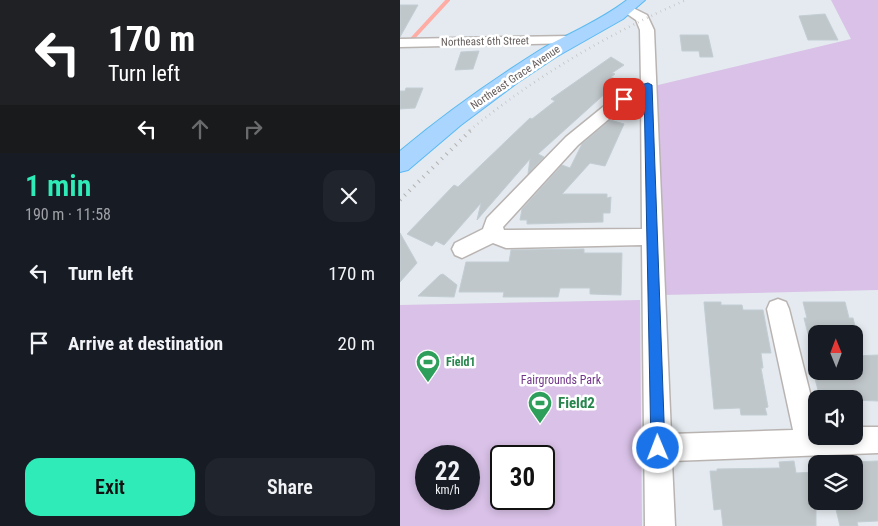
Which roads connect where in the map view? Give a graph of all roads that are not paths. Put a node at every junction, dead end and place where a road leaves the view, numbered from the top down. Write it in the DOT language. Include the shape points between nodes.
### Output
graph roads {
  1 [pos="632,4"];
  2 [pos="571,40"];
  3 [pos="400,43"];
  4 [pos="648,85"];
  5 [pos="400,164"];
  6 [pos="494,233"];
  7 [pos="652,237"];
  8 [pos="462,249"];
  9 [pos="778,309"];
  10 [pos="808,438"];
  11 [pos="863,440"];
  12 [pos="878,440"];
  13 [pos="808,442"];
  14 [pos="658,448"];
  15 [pos="660,526"];
  1 -- 2 [label="main road, Northeast Grace Avenue"];
  1 -- 4 [label="street" via="647,30"];
  2 -- 3 [label="street, Northeast 6th Street"];
  2 -- 5 [label="main road, Northeast Grace Avenue" via="496,86"];
  4 -- 6 [label="street" via="636,88 572,141 497,220"];
  4 -- 7 [label="street"];
  6 -- 7 [label="street" via="506,240"];
  6 -- 8 [label="street"];
  7 -- 14 [label="street"];
  9 -- 10 [label="street"];
  11 -- 12 [label="street"];
  13 -- 14 [label="street"];
  14 -- 15 [label="street"];
}
